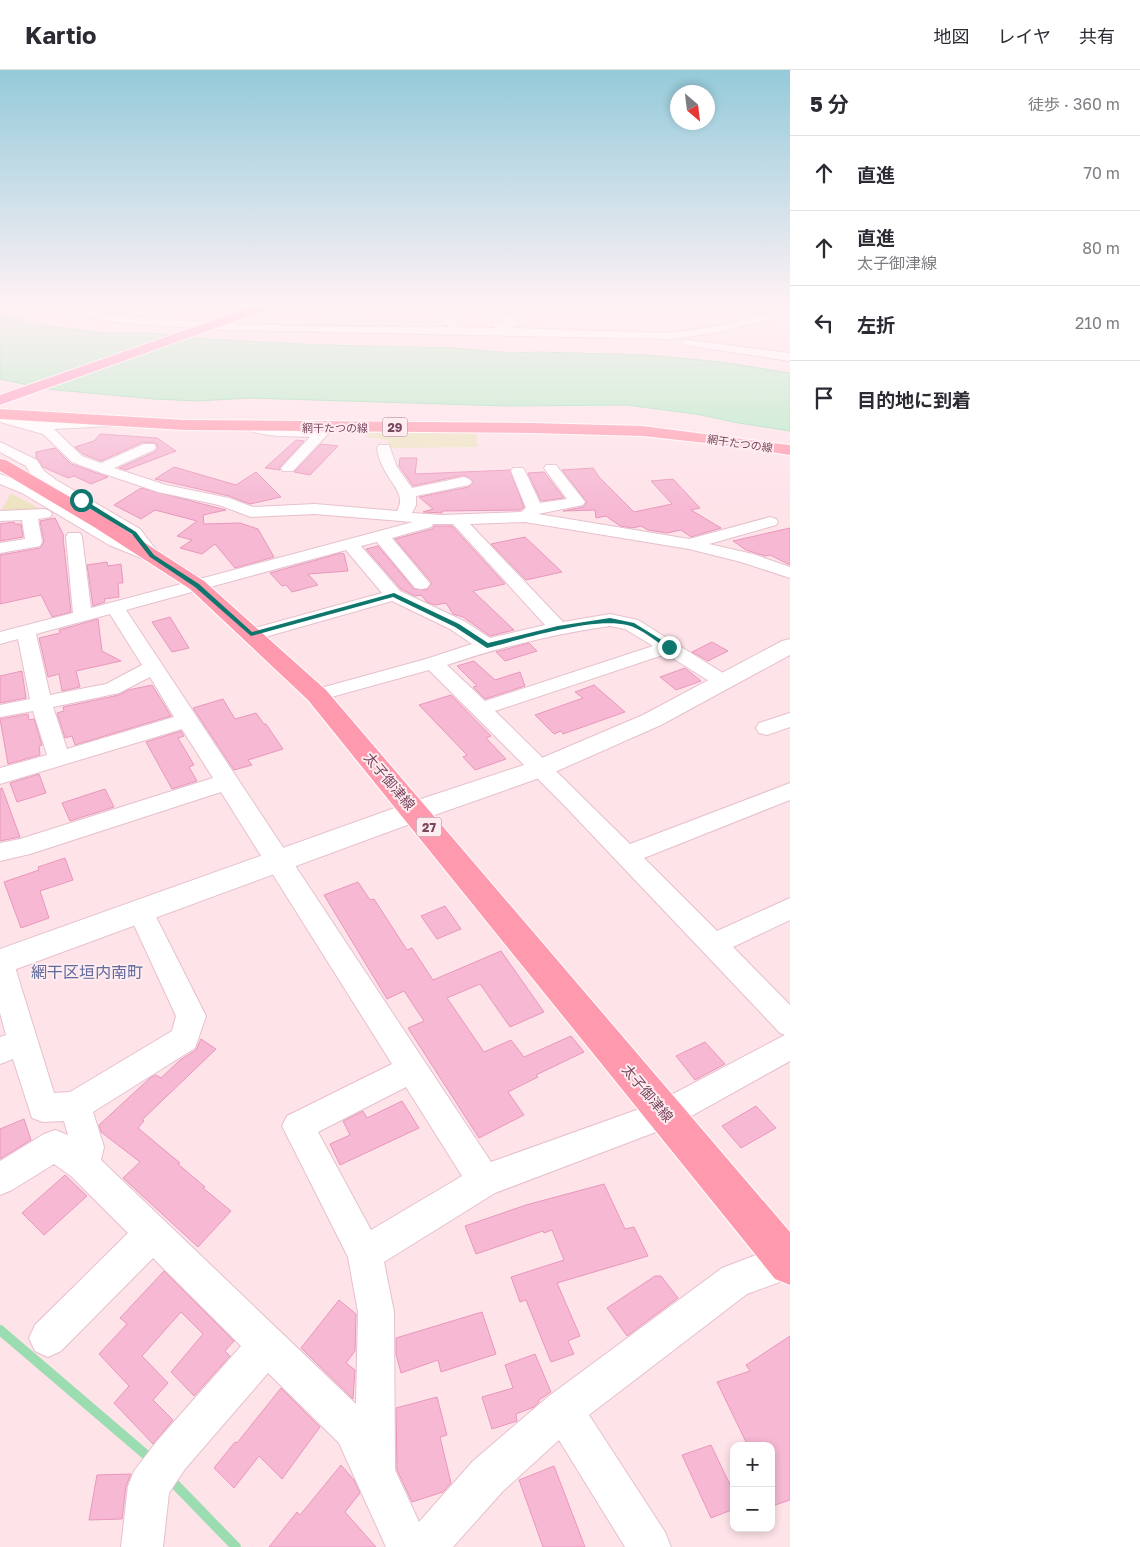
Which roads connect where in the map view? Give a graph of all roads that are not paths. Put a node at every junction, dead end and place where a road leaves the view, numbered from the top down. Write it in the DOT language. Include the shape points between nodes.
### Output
graph roads {
  1 [pos="53,374"];
  2 [pos="70,374"];
  3 [pos="0,391"];
  4 [pos="0,400"];
  5 [pos="0,414"];
  6 [pos="0,418"];
  7 [pos="110,422"];
  8 [pos="0,426"];
  9 [pos="36,426"];
  10 [pos="251,426"];
  11 [pos="0,446"];
  12 [pos="149,447"];
  13 [pos="384,448"];
  14 [pos="790,450"];
  15 [pos="0,464"];
  16 [pos="101,468"];
  17 [pos="288,468"];
  18 [pos="551,468"];
  19 [pos="518,472"];
  20 [pos="0,479"];
  21 [pos="464,482"];
  22 [pos="408,493"];
  23 [pos="529,513"];
  24 [pos="0,516"];
  25 [pos="402,516"];
  26 [pos="449,519"];
  27 [pos="770,522"];
  28 [pos="381,536"];
  29 [pos="74,537"];
  30 [pos="350,544"];
  31 [pos="688,544"];
  32 [pos="0,548"];
  33 [pos="152,556"];
  34 [pos="790,573"];
  35 [pos="421,584"];
  36 [pos="197,585"];
  37 [pos="394,595"];
  38 [pos="115,607"];
  39 [pos="83,616"];
  40 [pos="558,628"];
  41 [pos="26,631"];
  42 [pos="251,634"];
  43 [pos="0,638"];
  44 [pos="487,646"];
  45 [pos="669,647"];
  46 [pos="788,650"];
  47 [pos="433,664"];
  48 [pos="153,667"];
  49 [pos="724,682"];
  50 [pos="317,695"];
  51 [pos="42,703"];
  52 [pos="481,709"];
  53 [pos="0,711"];
  54 [pos="186,720"];
  55 [pos="59,758"];
  56 [pos="540,769"];
  57 [pos="0,776"];
  58 [pos="226,782"];
  59 [pos="790,791"];
  60 [pos="416,812"];
  61 [pos="0,852"];
  62 [pos="627,855"];
  63 [pos="277,862"];
  64 [pos="790,908"];
  65 [pos="142,912"];
  66 [pos="713,945"];
  67 [pos="0,963"];
  68 [pos="790,1024"];
  69 [pos="11,1046"];
  70 [pos="790,1046"];
  71 [pos="412,1070"];
  72 [pos="75,1106"];
  73 [pos="666,1114"];
  74 [pos="83,1165"];
  75 [pos="0,1179"];
  76 [pos="484,1181"];
  77 [pos="153,1233"];
  78 [pos="365,1254"];
  79 [pos="789,1262"];
  80 [pos="48,1338"];
  81 [pos="267,1345"];
  82 [pos="563,1410"];
  83 [pos="160,1470"];
  84 [pos="375,1473"];
  85 [pos="142,1547"];
  86 [pos="408,1547"];
  87 [pos="425,1547"];
  88 [pos="650,1547"];
  1 -- 3 [label="highway"];
  2 -- 4 [label="highway"];
  5 -- 7 [label="main road, 網干たつの線 / 29"];
  6 -- 9 [label="street"];
  7 -- 9 [label="street"];
  7 -- 10 [label="main road, 網干たつの線 / 29"];
  8 -- 9 [label="street"];
  9 -- 16 [label="street" via="48,432 77,459"];
  10 -- 14 [label="main road, 網干たつの線 / 29" via="601,430 685,435"];
  10 -- 17 [label="street" via="321,434"];
  11 -- 33 [label="street" via="32,463 37,473 51,483 134,533"];
  12 -- 16 [label="street"];
  13 -- 22 [label="street" via="386,463"];
  15 -- 33 [label="main road, 太子御津線 / 27"];
  16 -- 25 [label="street" via="163,489 223,501 251,512 315,509"];
  18 -- 23 [label="street" via="577,502"];
  19 -- 23 [label="street"];
  20 -- 33 [label="street" via="27,490 115,541"];
  21 -- 22 [label="street"];
  22 -- 25 [label="street" via="408,505"];
  23 -- 26 [label="street"];
  23 -- 31 [label="street"];
  24 -- 32 [label="street" via="36,515 34,542"];
  25 -- 26 [label="street"];
  26 -- 28 [label="street"];
  26 -- 40 [label="street"];
  27 -- 31 [label="street"];
  28 -- 30 [label="street"];
  28 -- 35 [label="street"];
  29 -- 39 [label="street"];
  30 -- 36 [label="street"];
  30 -- 37 [label="street"];
  31 -- 34 [label="street" via="747,558"];
  33 -- 36 [label="main road, 太子御津線 / 27"];
  36 -- 38 [label="street"];
  36 -- 42 [label="main road, 太子御津線 / 27"];
  37 -- 42 [label="street"];
  37 -- 44 [label="street" via="457,626"];
  38 -- 39 [label="street"];
  38 -- 48 [label="street"];
  39 -- 41 [label="street"];
  40 -- 44 [label="street"];
  40 -- 45 [label="street" via="617,621 631,624"];
  41 -- 43 [label="street"];
  41 -- 51 [label="street"];
  42 -- 50 [label="main road, 太子御津線 / 27"];
  44 -- 47 [label="street"];
  45 -- 49 [label="street"];
  45 -- 52 [label="street"];
  46 -- 49 [label="street"];
  47 -- 50 [label="street"];
  47 -- 52 [label="street"];
  48 -- 51 [label="street" via="112,689"];
  48 -- 54 [label="street"];
  49 -- 56 [label="street" via="652,720"];
  50 -- 60 [label="main road, 太子御津線 / 27"];
  51 -- 53 [label="street"];
  51 -- 55 [label="street"];
  52 -- 56 [label="street"];
  54 -- 55 [label="street"];
  54 -- 58 [label="street"];
  55 -- 57 [label="street"];
  56 -- 60 [label="street"];
  56 -- 62 [label="street"];
  58 -- 61 [label="street"];
  58 -- 63 [label="street"];
  59 -- 62 [label="street"];
  60 -- 63 [label="street"];
  60 -- 73 [label="main road, 太子御津線 / 27"];
  62 -- 66 [label="street"];
  63 -- 65 [label="street"];
  63 -- 71 [label="street"];
  64 -- 66 [label="street"];
  65 -- 67 [label="street"];
  65 -- 72 [label="street" via="191,1016 184,1039"];
  66 -- 68 [label="street"];
  67 -- 69 [label="street"];
  69 -- 72 [label="street" via="43,1108"];
  70 -- 73 [label="street"];
  71 -- 76 [label="street"];
  71 -- 78 [label="street" via="298,1126"];
  72 -- 74 [label="street" via="88,1147"];
  73 -- 76 [label="street"];
  73 -- 79 [label="main road, 太子御津線 / 27"];
  74 -- 75 [label="street" via="55,1145"];
  74 -- 77 [label="street"];
  76 -- 78 [label="street"];
  77 -- 80 [label="street"];
  77 -- 81 [label="street"];
  78 -- 84 [label="street" via="376,1312"];
  79 -- 82 [label="street" via="735,1281"];
  81 -- 83 [label="street"];
  81 -- 84 [label="street" via="352,1429"];
  82 -- 87 [label="street" via="488,1476"];
  82 -- 88 [label="street"];
  83 -- 85 [label="street"];
  84 -- 86 [label="street"];
}
